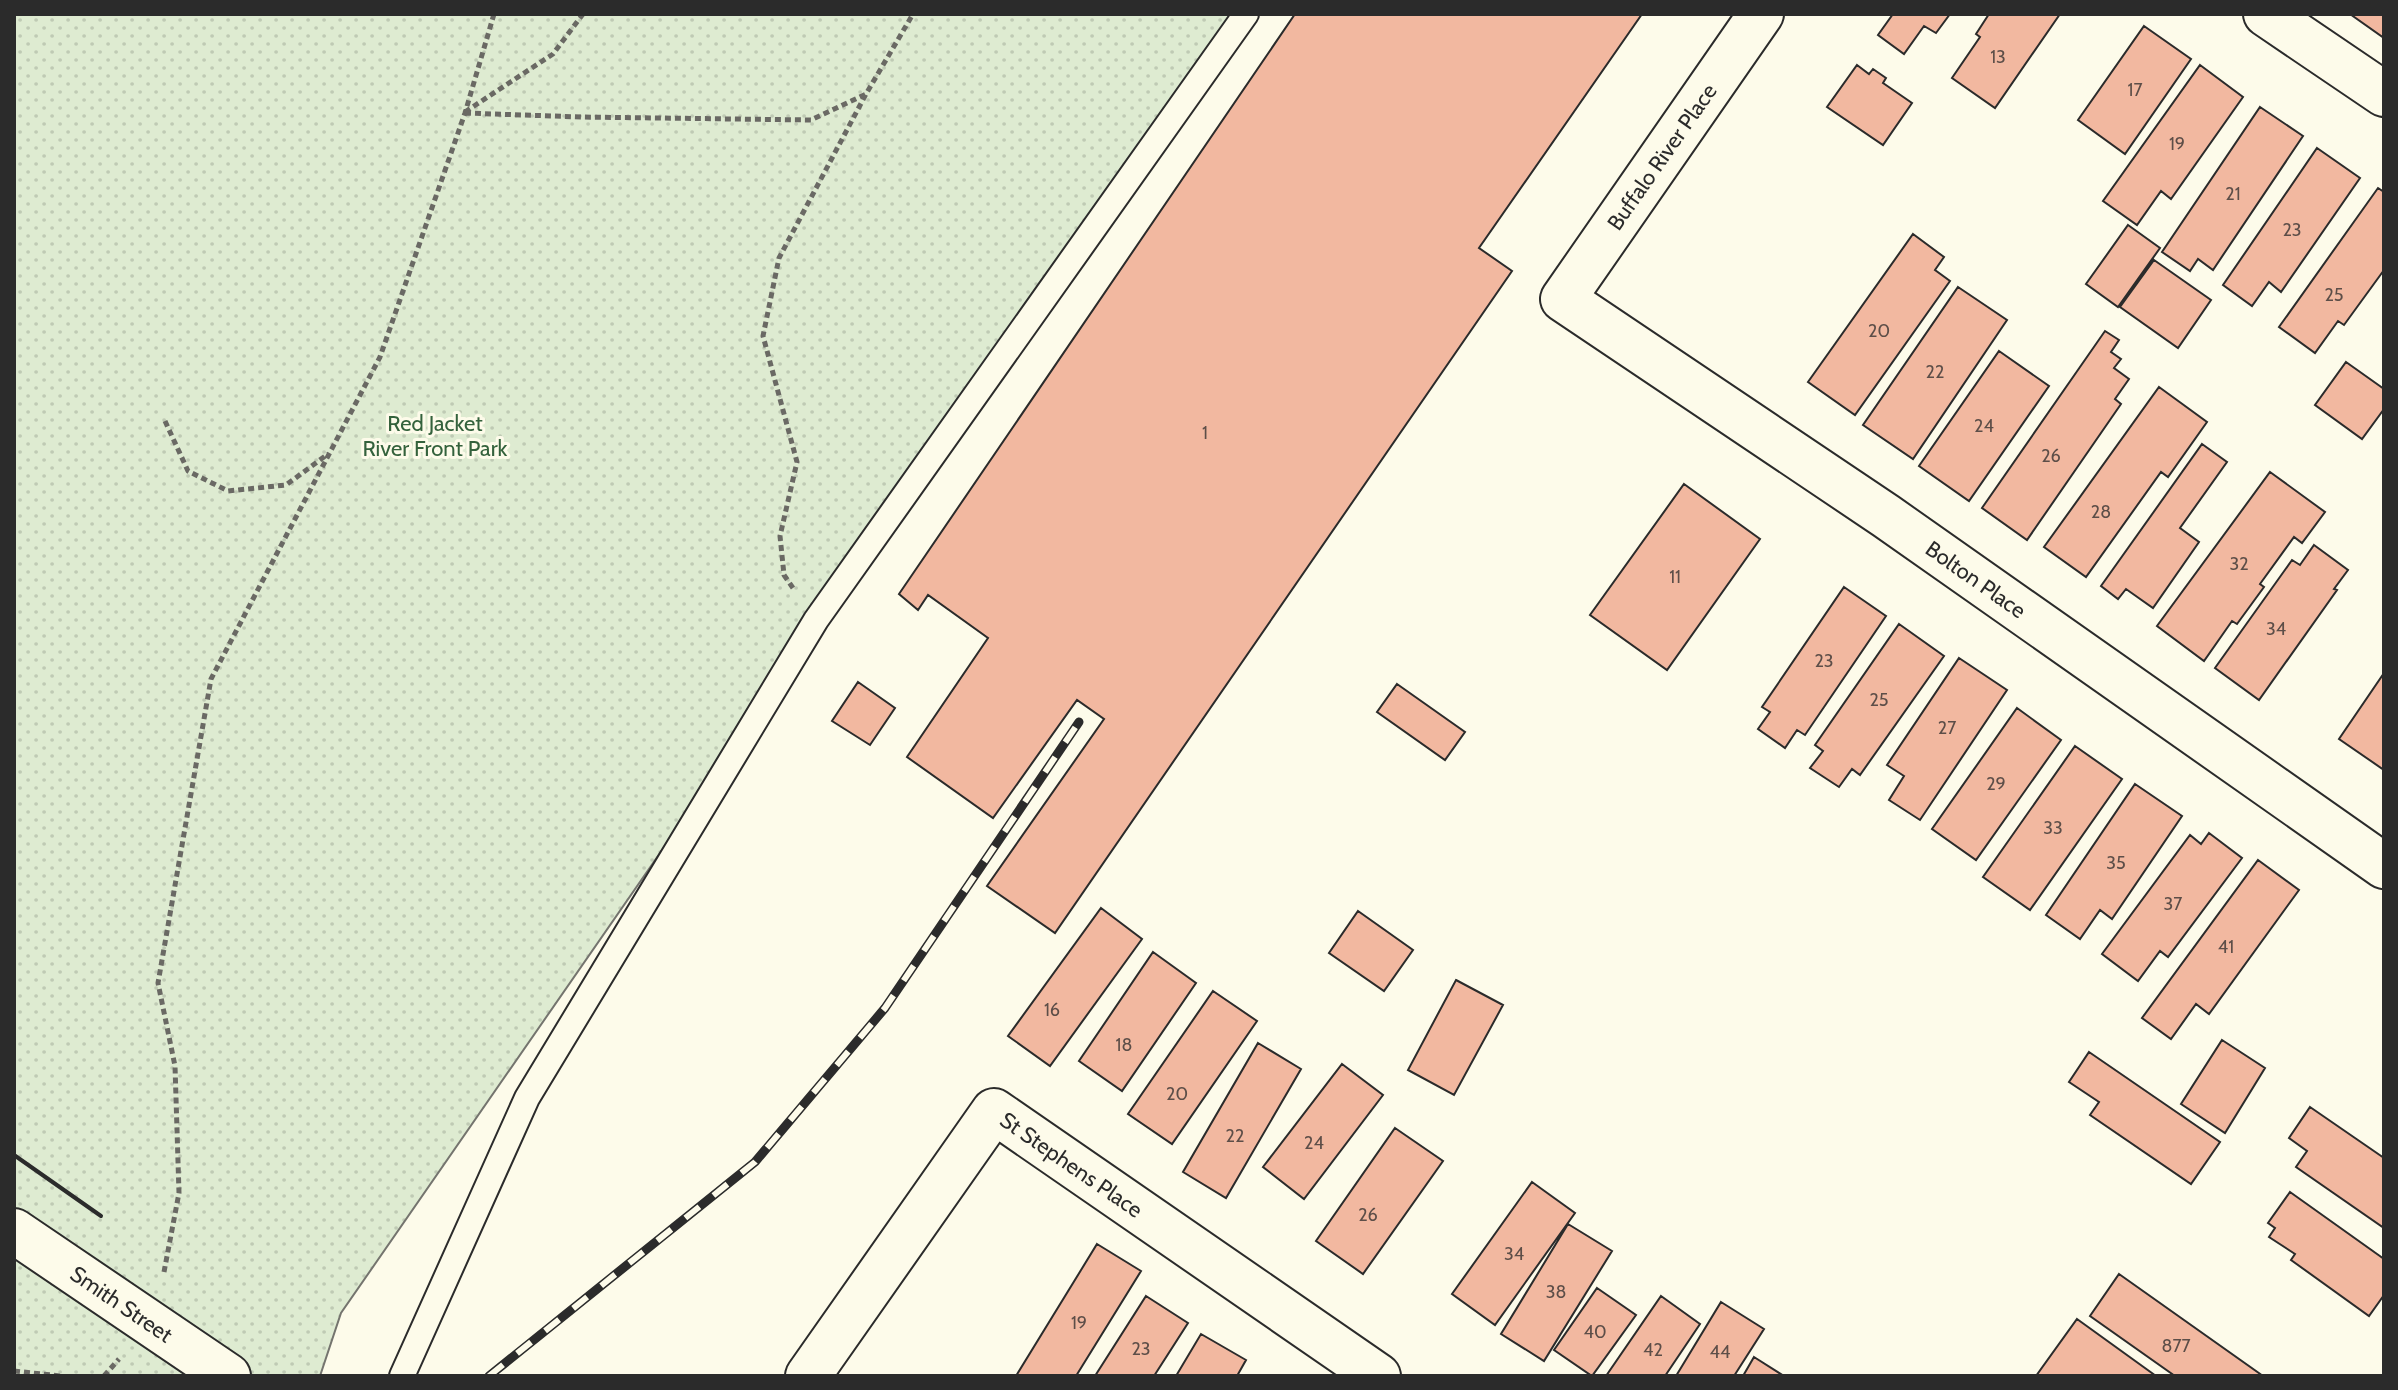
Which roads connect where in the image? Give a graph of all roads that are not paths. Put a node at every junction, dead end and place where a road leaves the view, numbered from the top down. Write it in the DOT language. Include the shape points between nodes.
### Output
graph roads {
  1 [pos="1246,14"];
  2 [pos="1761,14"];
  3 [pos="2266,14"];
  4 [pos="2384,94"];
  5 [pos="1563,299"];
  6 [pos="2384,866"];
  7 [pos="20,1236"];
  8 [pos="228,1376"];
  9 [pos="402,1376"];
  10 [pos="808,1376"];
  11 [pos="1378,1376"];
  1 -- 9 [label="lane" via="816,620 527,1098"];
  2 -- 5 [label="street, Buffalo River Place"];
  3 -- 4 [label="street"];
  5 -- 6 [label="street, Bolton Place" via="1886,516"];
  7 -- 8 [label="street, Smith Street"];
  10 -- 11 [label="street, St Stephens Place" via="994,1111"];
}
